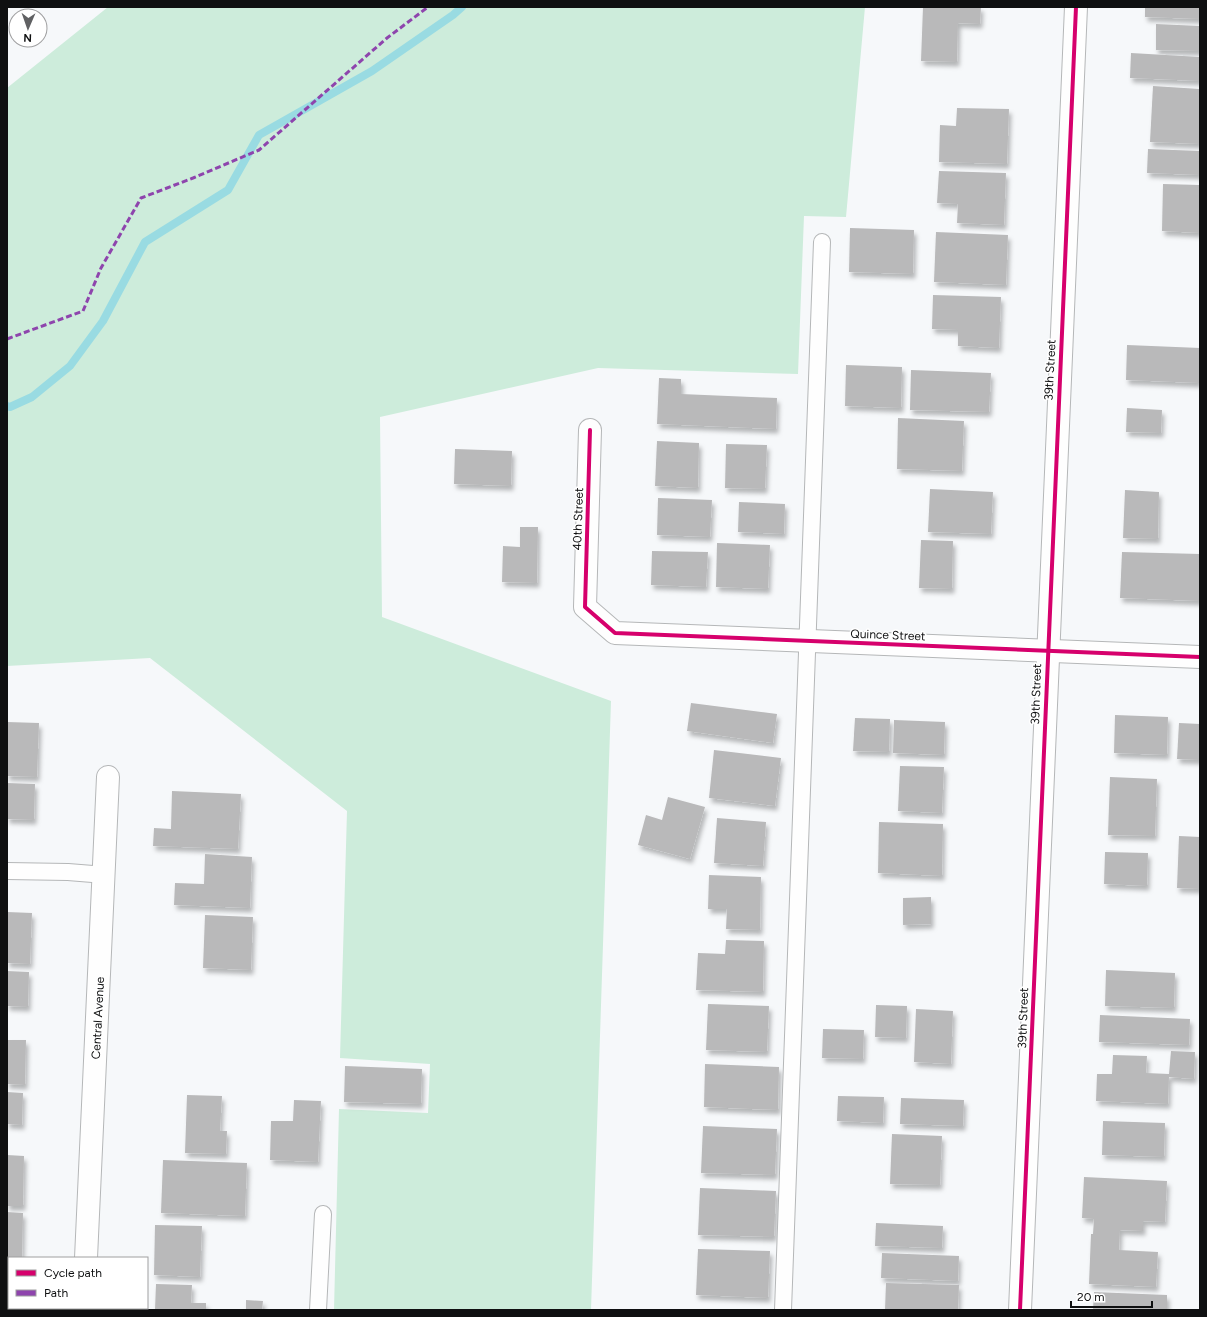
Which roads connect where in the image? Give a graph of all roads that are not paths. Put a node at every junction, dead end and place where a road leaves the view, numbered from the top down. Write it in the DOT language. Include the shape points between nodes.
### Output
graph roads {
  1 [pos="1076,7"];
  2 [pos="822,242"];
  3 [pos="590,430"];
  4 [pos="585,608"];
  5 [pos="808,641"];
  6 [pos="1048,651"];
  7 [pos="1200,657"];
  8 [pos="108,778"];
  9 [pos="7,871"];
  10 [pos="105,875"];
  11 [pos="323,1214"];
  12 [pos="86,1257"];
  13 [pos="318,1310"];
  14 [pos="783,1310"];
  15 [pos="1020,1310"];
  1 -- 6 [label="street, 39th Street"];
  2 -- 5 [label="lane"];
  3 -- 4 [label="street, 40th Street"];
  4 -- 5 [label="street, Quince Street" via="615,633"];
  5 -- 6 [label="street, Quince Street"];
  5 -- 14 [label="lane"];
  6 -- 7 [label="street, Quince Street"];
  6 -- 15 [label="street, 39th Street"];
  8 -- 10 [label="street, Central Avenue"];
  9 -- 10 [label="lane"];
  10 -- 12 [label="street, Central Avenue"];
  11 -- 13 [label="lane"];
}
